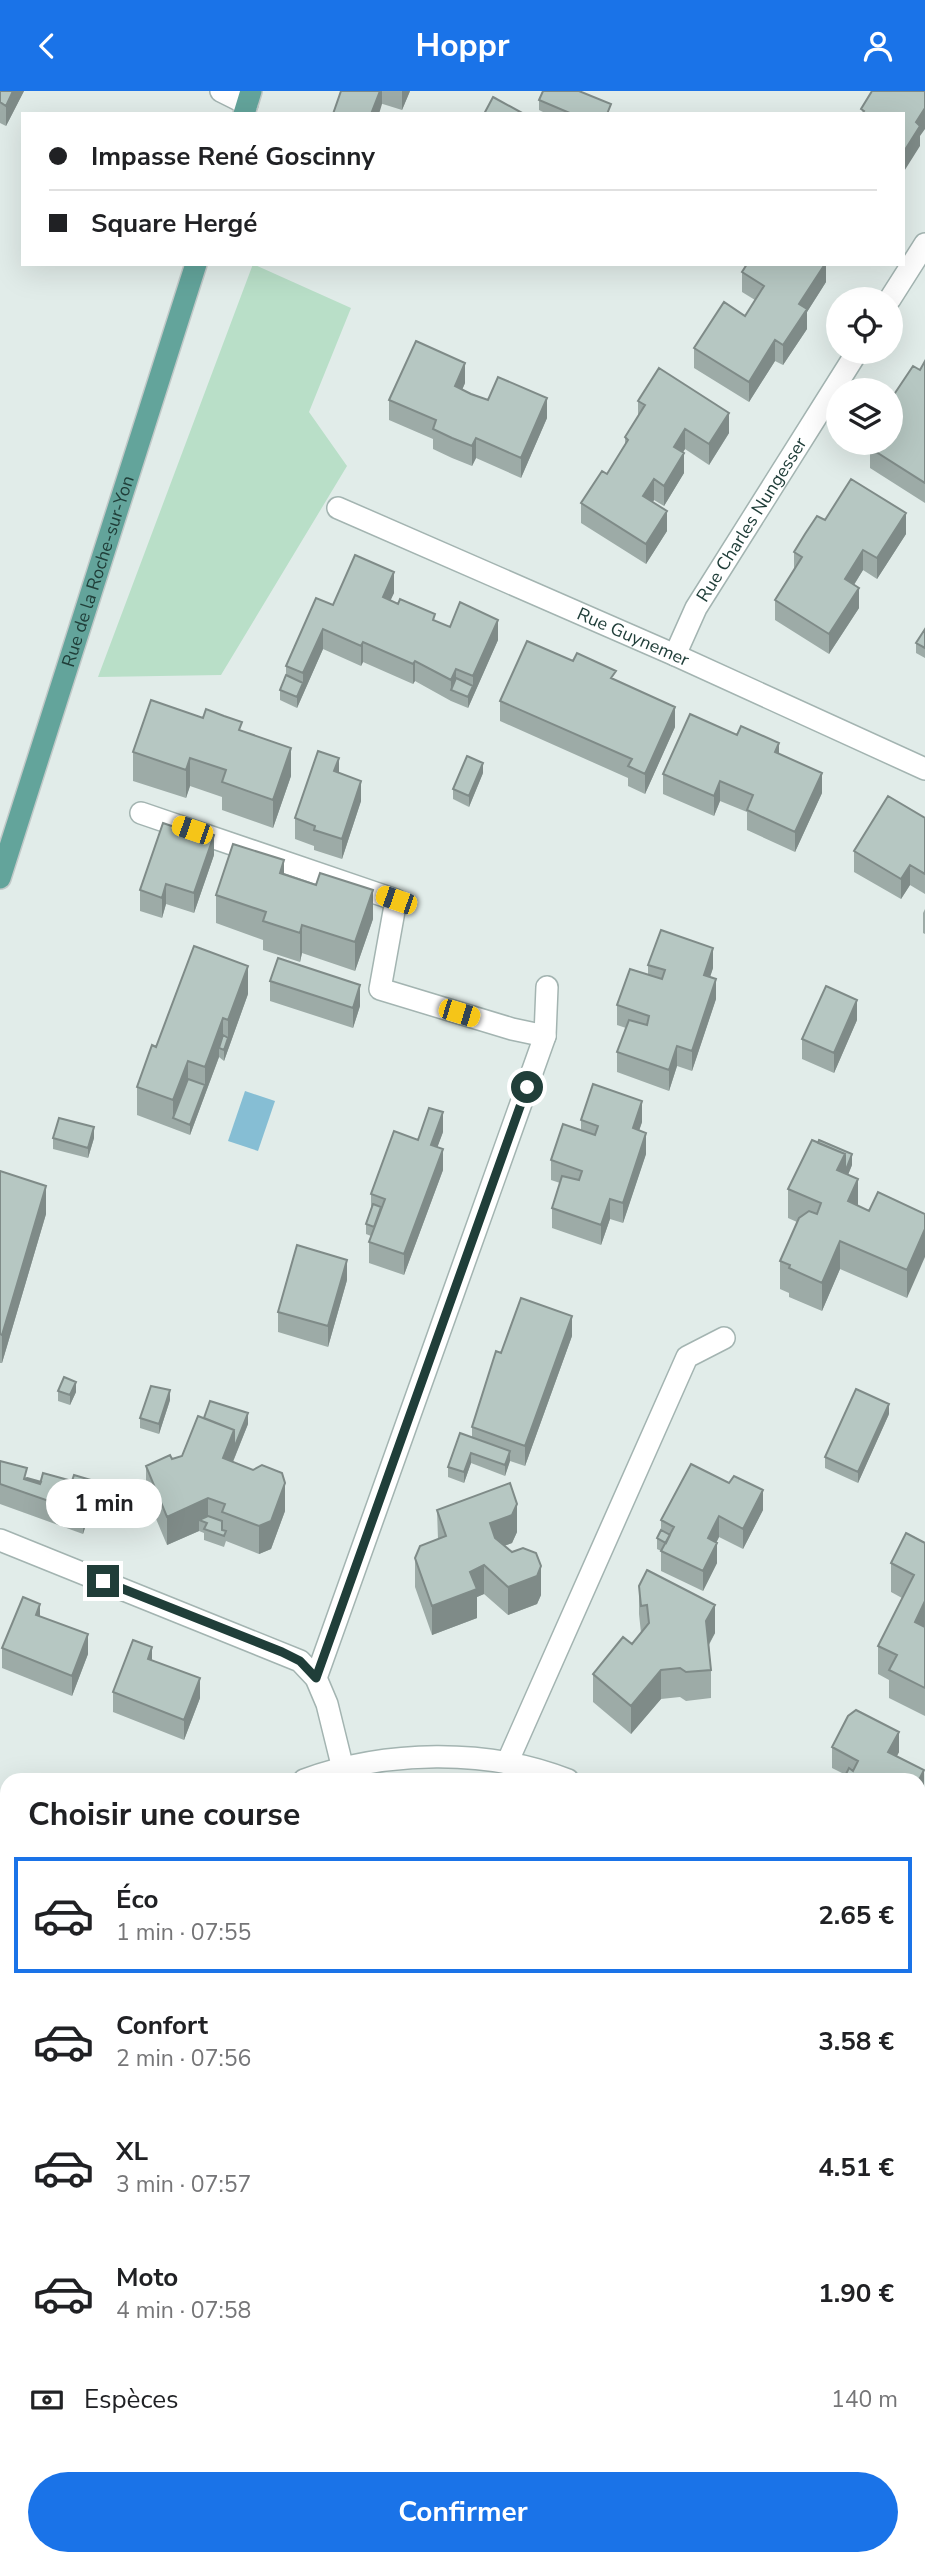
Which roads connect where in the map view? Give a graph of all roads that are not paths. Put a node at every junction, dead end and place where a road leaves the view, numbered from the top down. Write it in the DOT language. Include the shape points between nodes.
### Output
graph roads {
  1 [pos="221,91"];
  2 [pos="247,103"];
  3 [pos="925,244"];
  4 [pos="194,266"];
  5 [pos="898,287"];
  6 [pos="849,364"];
  7 [pos="338,508"];
  8 [pos="675,655"];
  9 [pos="925,769"];
  10 [pos="141,813"];
  11 [pos="0,878"];
  12 [pos="547,987"];
  13 [pos="545,1036"];
  14 [pos="724,1338"];
  15 [pos="0,1540"];
  16 [pos="316,1678"];
  17 [pos="507,1763"];
  18 [pos="342,1769"];
  19 [pos="328,1773"];
  20 [pos="543,1773"];
  1 -- 2 [label="street"];
  3 -- 5 [label="street"];
  4 -- 11 [label="main road, Rue de la Roche-sur-Yon"];
  6 -- 8 [label="street, Rue Charles Nungesser" via="696,608"];
  7 -- 8 [label="street, Rue Guynemer"];
  8 -- 9 [label="street, Rue Guynemer"];
  10 -- 13 [label="street" via="396,900 380,989"];
  12 -- 13 [label="street"];
  13 -- 16 [label="street"];
  14 -- 17 [label="street" via="687,1357"];
  15 -- 16 [label="street" via="282,1652 300,1661"];
  16 -- 18 [label="street"];
  17 -- 18 [label="street" via="453,1757 399,1759"];
  17 -- 20 [label="street"];
  18 -- 19 [label="street"];
}
